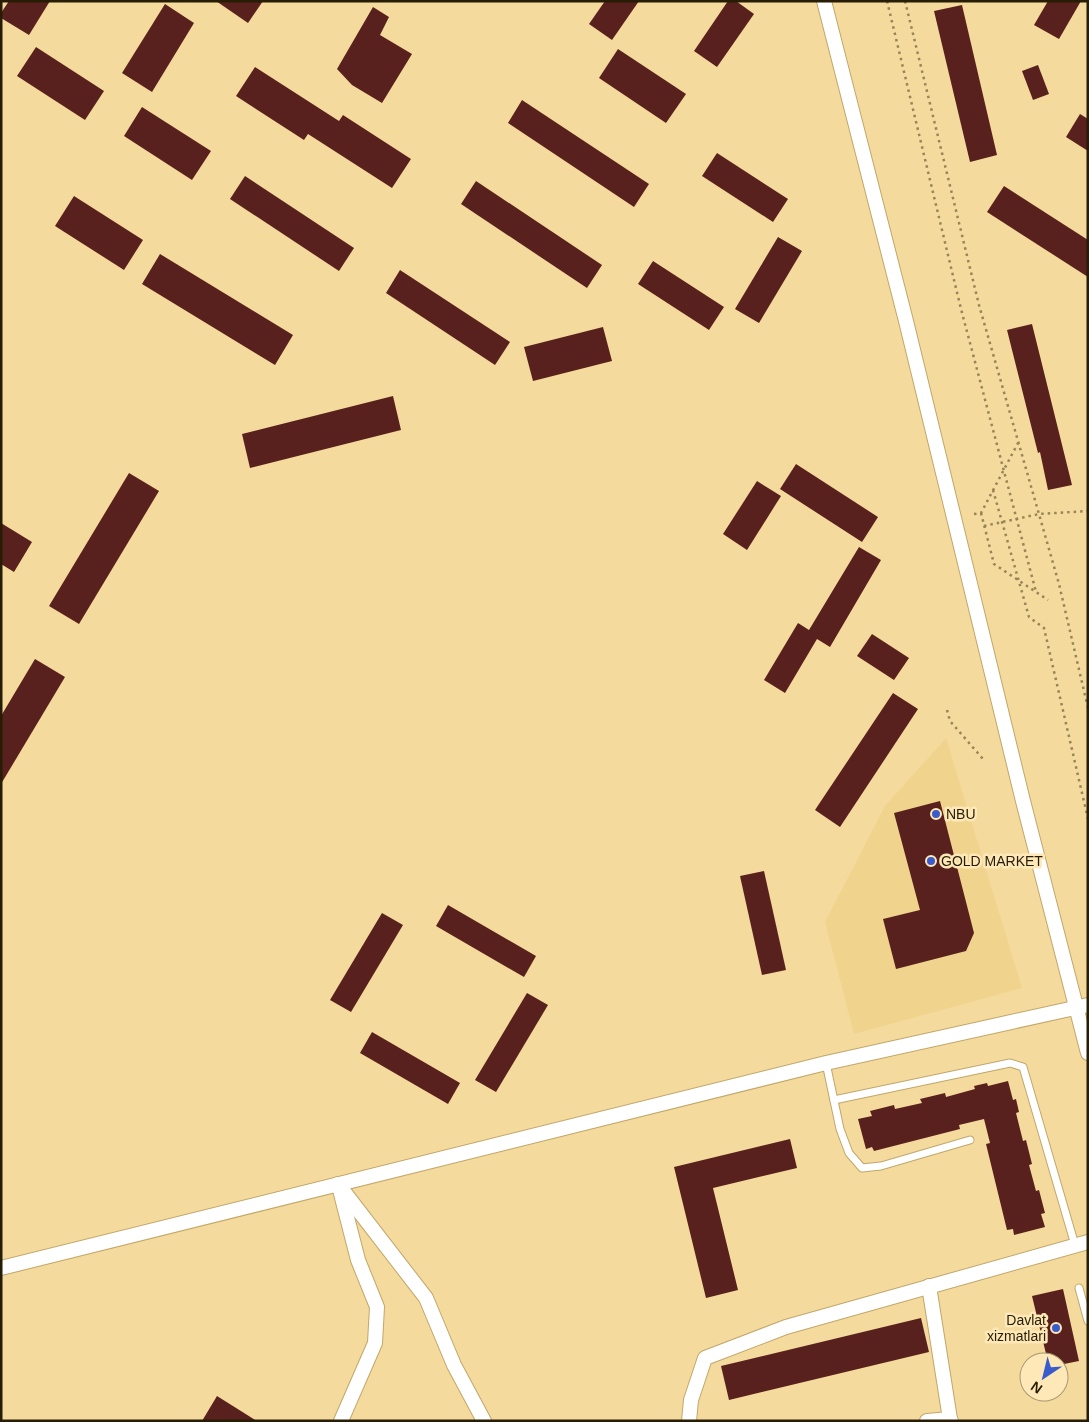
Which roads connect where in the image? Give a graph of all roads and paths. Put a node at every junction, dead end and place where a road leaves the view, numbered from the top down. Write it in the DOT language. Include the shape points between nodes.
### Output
graph roads {
  1 [pos="824,1"];
  2 [pos="887,1"];
  3 [pos="905,1"];
  4 [pos="1018,443"];
  5 [pos="1004,470"];
  6 [pos="993,490"];
  7 [pos="1088,511"];
  8 [pos="981,513"];
  9 [pos="974,514"];
  10 [pos="1039,514"];
  11 [pos="1017,519"];
  12 [pos="1002,522"];
  13 [pos="984,526"];
  14 [pos="1018,580"];
  15 [pos="1036,592"];
  16 [pos="1048,600"];
  17 [pos="1088,708"];
  18 [pos="947,710"];
  19 [pos="982,760"];
  20 [pos="1088,819"];
  21 [pos="1082,1006"];
  22 [pos="1088,1053"];
  23 [pos="826,1063"];
  24 [pos="834,1100"];
  25 [pos="970,1140"];
  26 [pos="338,1184"];
  27 [pos="1082,1243"];
  28 [pos="1,1268"];
  29 [pos="929,1286"];
  30 [pos="1078,1288"];
  31 [pos="1088,1321"];
  32 [pos="950,1420"];
  33 [pos="341,1421"];
  34 [pos="484,1421"];
  35 [pos="689,1421"];
  36 [pos="927,1421"];
  1 -- 21 [label="street" via="1023,801"];
  2 -- 5 [label="path"];
  3 -- 4 [label="path" via="978,305"];
  4 -- 5 [label="path"];
  4 -- 10 [label="path"];
  5 -- 6 [label="path"];
  5 -- 11 [label="path"];
  6 -- 8 [label="path"];
  6 -- 12 [label="path"];
  7 -- 10 [label="path"];
  8 -- 9 [label="path"];
  8 -- 13 [label="path"];
  10 -- 11 [label="path"];
  10 -- 17 [label="path"];
  11 -- 12 [label="path"];
  11 -- 15 [label="path"];
  12 -- 13 [label="path"];
  12 -- 14 [label="path"];
  13 -- 14 [label="path" via="994,564"];
  14 -- 15 [label="path"];
  14 -- 20 [label="path" via="1029,617 1044,628"];
  15 -- 16 [label="path"];
  18 -- 19 [label="path" via="950,722"];
  21 -- 22 [label="street"];
  21 -- 23 [label="street"];
  23 -- 24 [label="lane"];
  23 -- 26 [label="street"];
  24 -- 25 [label="lane" via="840,1129 850,1152 862,1168 881,1166"];
  24 -- 27 [label="lane" via="1010,1063 1023,1067"];
  26 -- 28 [label="street"];
  26 -- 33 [label="street" via="358,1260 377,1307 375,1343"];
  26 -- 34 [label="street" via="426,1298 454,1365"];
  27 -- 29 [label="street"];
  29 -- 32 [label="street"];
  29 -- 35 [label="street" via="786,1327 705,1358"];
  30 -- 31 [label="lane"];
  32 -- 36 [label="street"];
}
